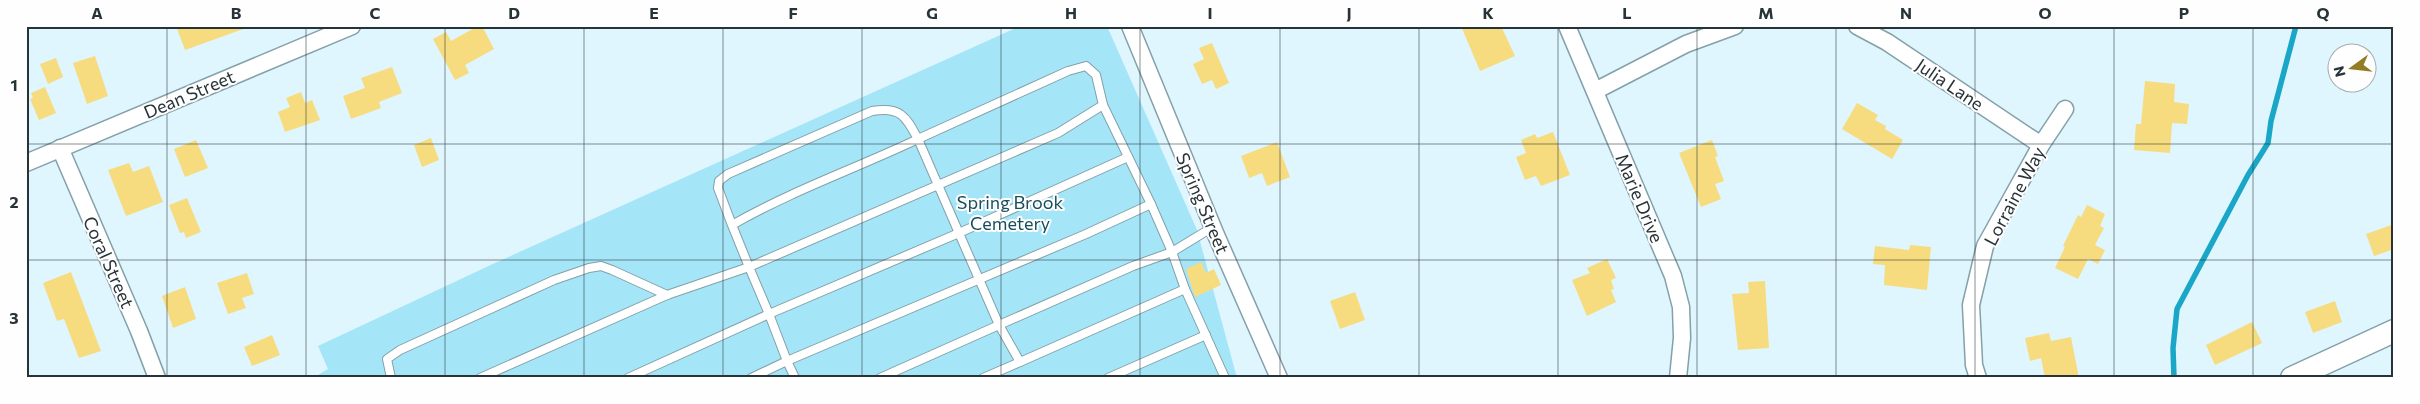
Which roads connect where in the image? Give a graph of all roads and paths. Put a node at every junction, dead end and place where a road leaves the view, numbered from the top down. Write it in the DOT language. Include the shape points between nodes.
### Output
graph roads {
  1 [pos="352,26"];
  2 [pos="1130,26"];
  3 [pos="1567,26"];
  4 [pos="1734,26"];
  5 [pos="1857,26"];
  6 [pos="1595,90"];
  7 [pos="1103,105"];
  8 [pos="2065,109"];
  9 [pos="918,139"];
  10 [pos="2041,145"];
  11 [pos="60,148"];
  12 [pos="1128,157"];
  13 [pos="26,163"];
  14 [pos="938,185"];
  15 [pos="1151,204"];
  16 [pos="732,225"];
  17 [pos="1213,227"];
  18 [pos="959,233"];
  19 [pos="1172,252"];
  20 [pos="749,266"];
  21 [pos="979,279"];
  22 [pos="1185,289"];
  23 [pos="667,295"];
  24 [pos="769,314"];
  25 [pos="999,325"];
  26 [pos="2394,331"];
  27 [pos="1206,334"];
  28 [pos="787,361"];
  29 [pos="1020,362"];
  30 [pos="157,378"];
  31 [pos="391,378"];
  32 [pos="480,378"];
  33 [pos="628,378"];
  34 [pos="751,378"];
  35 [pos="795,378"];
  36 [pos="880,378"];
  37 [pos="983,378"];
  38 [pos="1108,378"];
  39 [pos="1225,378"];
  40 [pos="1279,378"];
  41 [pos="1678,378"];
  42 [pos="1978,378"];
  43 [pos="2292,378"];
  1 -- 11 [label="street, Dean Street"];
  2 -- 17 [label="street, Spring Street"];
  3 -- 6 [label="street, Marie Drive"];
  4 -- 6 [label="street" via="1686,44"];
  5 -- 10 [label="street, Julia Lane" via="1887,42"];
  6 -- 41 [label="street, Marie Drive" via="1673,276 1681,307"];
  7 -- 9 [label="lane" via="1096,75 1086,66 1079,67"];
  7 -- 12 [label="lane"];
  7 -- 14 [label="lane" via="1058,133"];
  8 -- 10 [label="street, Lorraine Way"];
  9 -- 14 [label="lane"];
  9 -- 16 [label="lane" via="766,206"];
  9 -- 16 [label="lane" via="907,119 897,111 872,111 728,174 719,181 718,188"];
  10 -- 42 [label="street, Lorraine Way" via="1985,246 1971,305 1974,365"];
  11 -- 13 [label="street, Dean Street"];
  11 -- 30 [label="street, Coral Street"];
  12 -- 15 [label="lane"];
  12 -- 18 [label="lane"];
  14 -- 18 [label="lane"];
  14 -- 20 [label="lane"];
  15 -- 19 [label="lane"];
  15 -- 21 [label="lane"];
  16 -- 20 [label="lane"];
  17 -- 19 [label="lane"];
  17 -- 40 [label="street, Spring Street"];
  18 -- 21 [label="lane"];
  18 -- 24 [label="lane"];
  19 -- 22 [label="lane"];
  19 -- 25 [label="lane"];
  20 -- 23 [label="lane"];
  20 -- 24 [label="lane"];
  21 -- 25 [label="lane"];
  21 -- 28 [label="lane"];
  22 -- 27 [label="lane"];
  22 -- 29 [label="lane"];
  23 -- 31 [label="lane" via="601,266 589,268 554,280 400,350 387,359"];
  23 -- 32 [label="lane"];
  24 -- 28 [label="lane"];
  24 -- 33 [label="lane"];
  25 -- 29 [label="lane"];
  25 -- 36 [label="lane"];
  26 -- 43 [label="street"];
  27 -- 38 [label="lane"];
  27 -- 39 [label="lane"];
  28 -- 34 [label="lane"];
  28 -- 35 [label="lane"];
  29 -- 37 [label="lane"];
}
